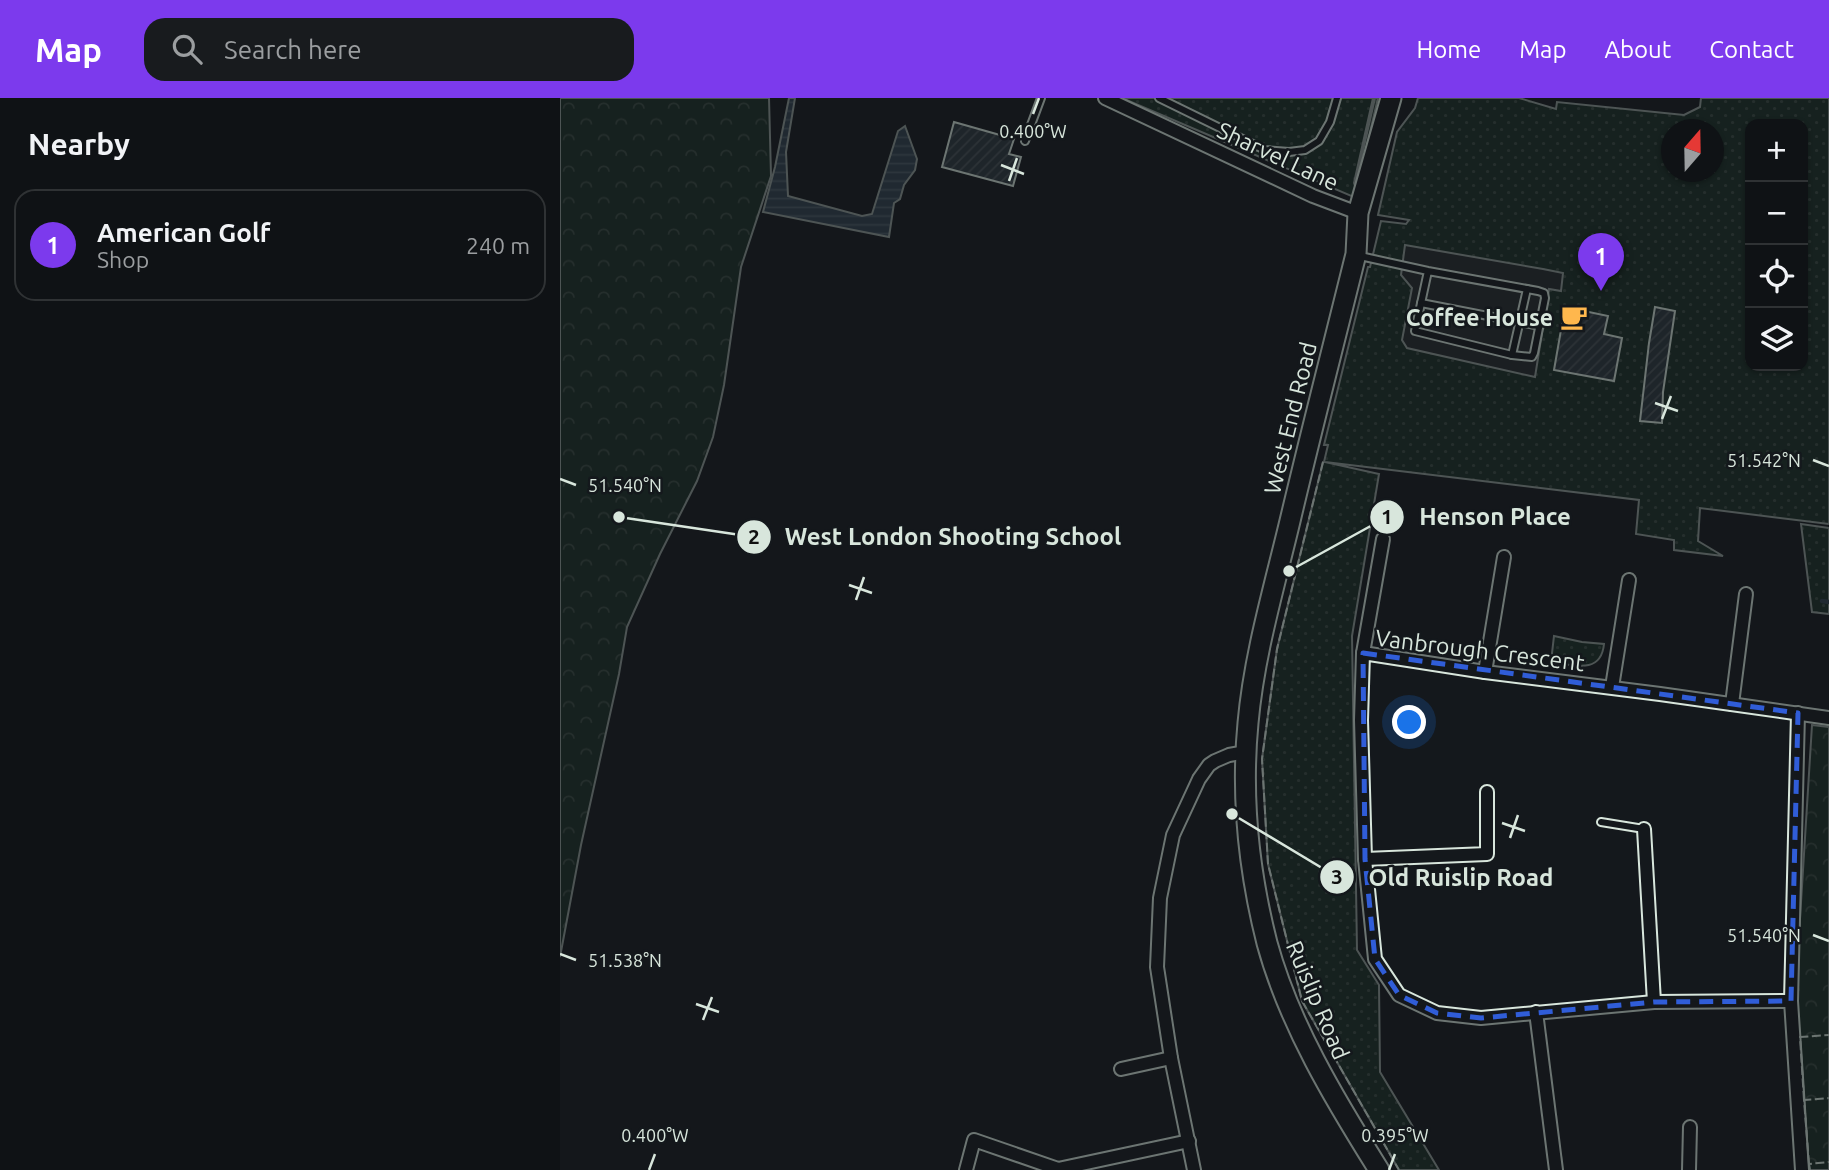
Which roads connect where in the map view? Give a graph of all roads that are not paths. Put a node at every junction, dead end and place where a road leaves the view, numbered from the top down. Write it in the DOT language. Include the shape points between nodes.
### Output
graph roads {
  1 [pos="1041,98"];
  2 [pos="1105,98"];
  3 [pos="1159,98"];
  4 [pos="1337,98"];
  5 [pos="1391,98"];
  6 [pos="1025,141"];
  7 [pos="1358,214"];
  8 [pos="1356,254"];
  9 [pos="1428,271"];
  10 [pos="1527,289"];
  11 [pos="1421,303"];
  12 [pos="1519,322"];
  13 [pos="1540,326"];
  14 [pos="1512,355"];
  15 [pos="1383,539"];
  16 [pos="1504,557"];
  17 [pos="1629,580"];
  18 [pos="1746,594"];
  19 [pos="1363,653"];
  20 [pos="1485,672"];
  21 [pos="1612,687"];
  22 [pos="1732,704"];
  23 [pos="1798,713"];
  24 [pos="1829,718"];
  25 [pos="1246,752"];
  26 [pos="1488,792"];
  27 [pos="1601,822"];
  28 [pos="1644,829"];
  29 [pos="1365,859"];
  30 [pos="1791,1001"];
  31 [pos="1654,1002"];
  32 [pos="1536,1012"];
  33 [pos="1171,1058"];
  34 [pos="1121,1069"];
  35 [pos="1690,1126"];
  36 [pos="1189,1141"];
  37 [pos="966,1170"];
  38 [pos="1194,1170"];
  39 [pos="1379,1170"];
  40 [pos="1556,1170"];
  41 [pos="1689,1170"];
  42 [pos="1802,1170"];
  1 -- 6 [label="lane"];
  2 -- 7 [label="street, Sharvel Lane"];
  3 -- 4 [label="lane" via="1265,149 1289,152 1320,141"];
  5 -- 7 [label="main road, West End Road"];
  7 -- 8 [label="main road, West End Road"];
  8 -- 9 [label="lane"];
  8 -- 25 [label="main road, West End Road" via="1259,649"];
  9 -- 10 [label="lane"];
  9 -- 11 [label="lane"];
  10 -- 12 [label="lane"];
  10 -- 13 [label="lane" via="1544,293"];
  11 -- 12 [label="lane"];
  11 -- 14 [label="lane" via="1415,331"];
  12 -- 13 [label="lane"];
  12 -- 14 [label="lane"];
  13 -- 14 [label="lane" via="1532,357"];
  15 -- 19 [label="street"];
  16 -- 20 [label="street"];
  17 -- 21 [label="street"];
  18 -- 22 [label="street"];
  19 -- 20 [label="street, Vanbrough Crescent"];
  19 -- 29 [label="street, Vanbrough Crescent"];
  20 -- 21 [label="street, Vanbrough Crescent"];
  21 -- 22 [label="street, Vanbrough Crescent"];
  22 -- 23 [label="street, Vanbrough Crescent"];
  23 -- 24 [label="street, Vanbrough Crescent"];
  23 -- 30 [label="street"];
  25 -- 33 [label="street" via="1229,755 1203,771 1173,835 1160,898 1157,967"];
  25 -- 39 [label="main road, Ruislip Road" via="1251,865 1268,945 1291,1010 1322,1074"];
  26 -- 29 [label="street" via="1487,853"];
  27 -- 28 [label="lane"];
  28 -- 31 [label="street"];
  29 -- 32 [label="street, Vanbrough Crescent" via="1375,959 1399,995 1437,1013 1482,1018"];
  30 -- 31 [label="street, Vanbrough Crescent"];
  30 -- 42 [label="street"];
  31 -- 32 [label="street, Vanbrough Crescent"];
  32 -- 40 [label="street"];
  33 -- 34 [label="street"];
  33 -- 36 [label="street"];
  35 -- 41 [label="street"];
  36 -- 37 [label="street" via="1058,1169 974,1140"];
  36 -- 38 [label="street"];
}
